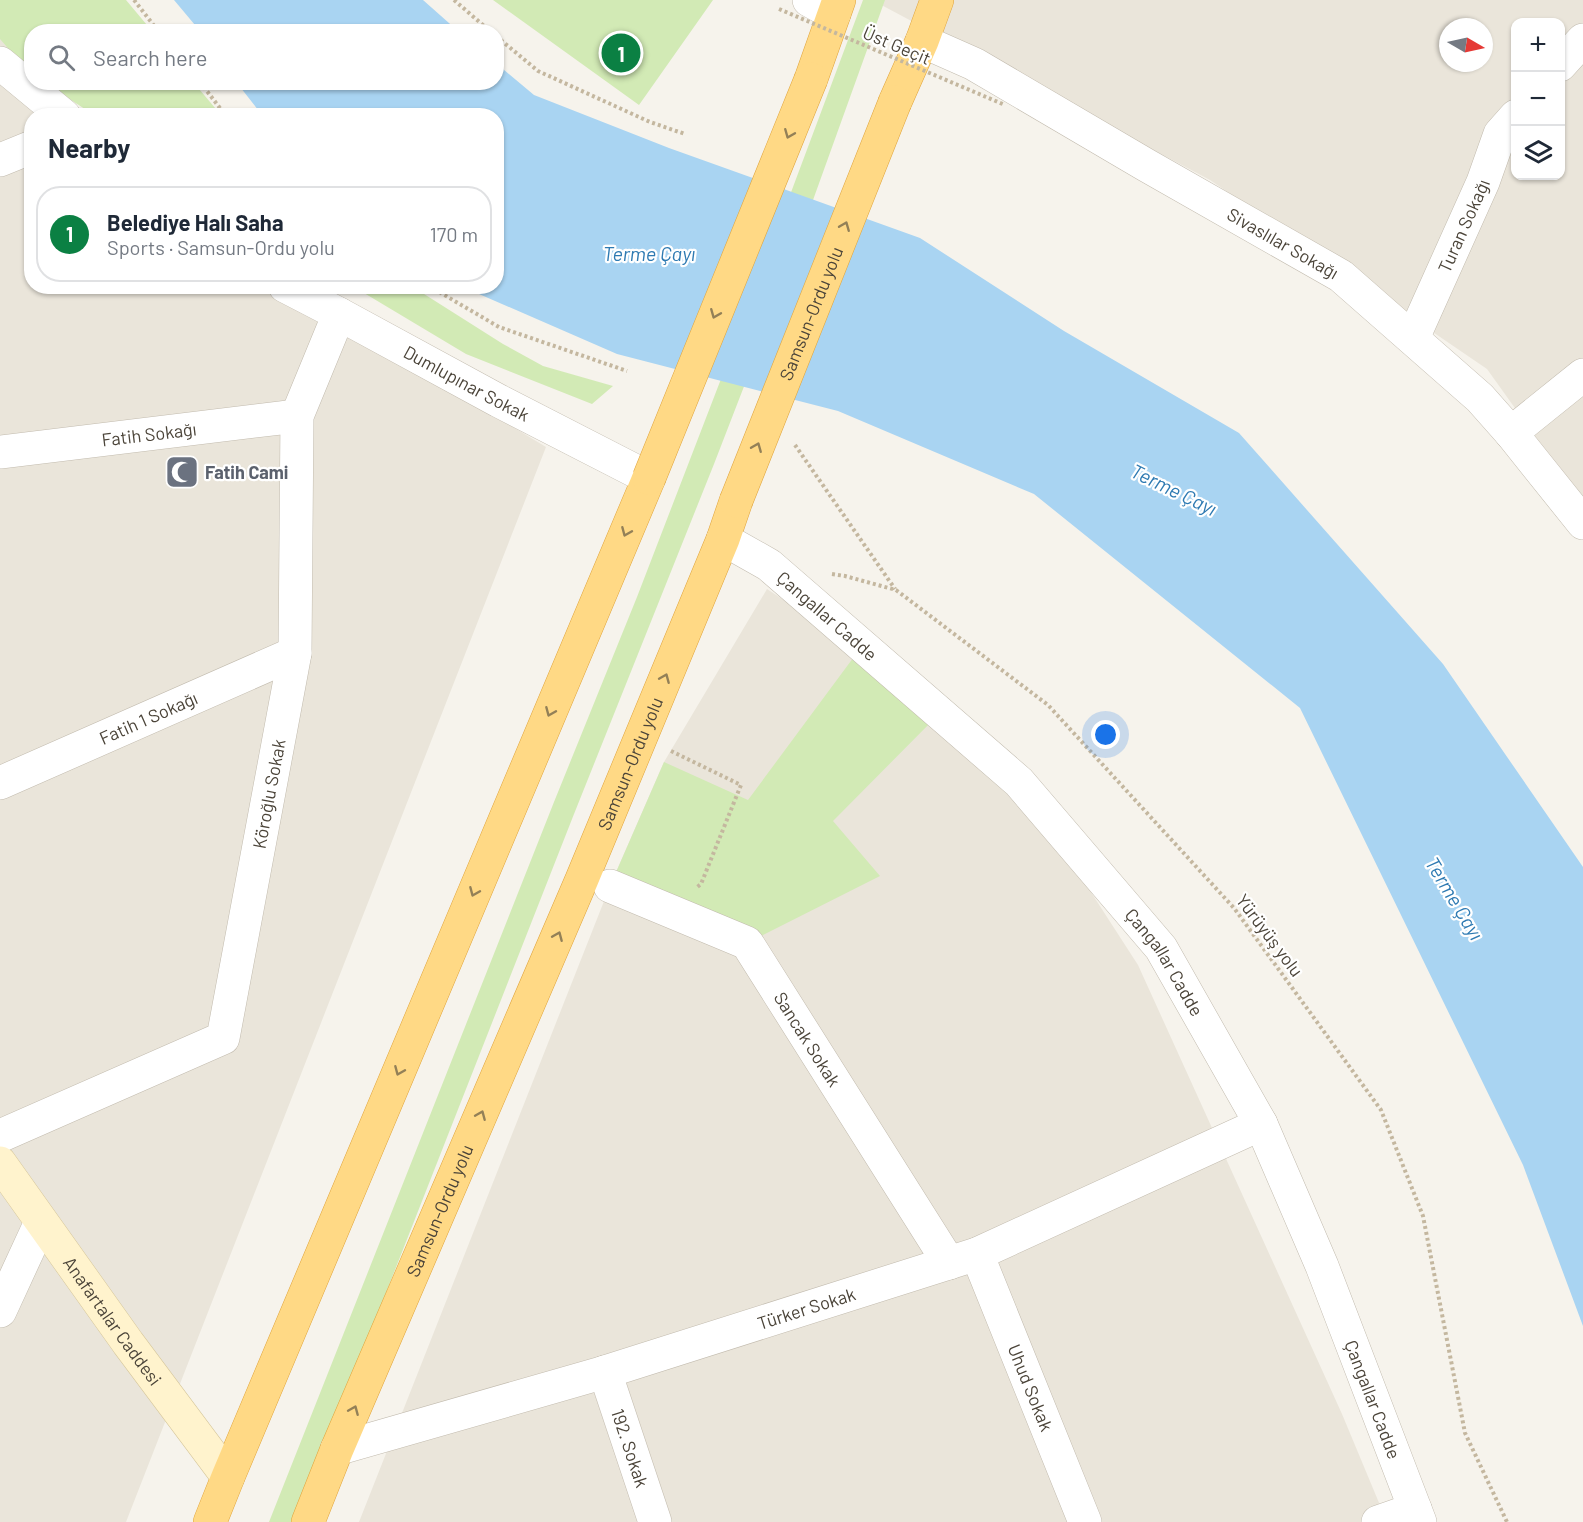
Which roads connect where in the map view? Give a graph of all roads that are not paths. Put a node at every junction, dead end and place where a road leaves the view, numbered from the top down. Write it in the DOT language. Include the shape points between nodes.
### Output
graph roads {
  1 [pos="938,0"];
  2 [pos="815,6"];
  3 [pos="922,40"];
  4 [pos="1583,40"];
  5 [pos="1565,60"];
  6 [pos="0,63"];
  7 [pos="24,83"];
  8 [pos="33,90"];
  9 [pos="54,108"];
  10 [pos="1511,121"];
  11 [pos="24,150"];
  12 [pos="0,159"];
  13 [pos="300,294"];
  14 [pos="339,314"];
  15 [pos="1413,338"];
  16 [pos="1583,375"];
  17 [pos="297,416"];
  18 [pos="1511,433"];
  19 [pos="0,452"];
  20 [pos="649,478"];
  21 [pos="1583,523"];
  22 [pos="723,539"];
  23 [pos="295,653"];
  24 [pos="0,783"];
  25 [pos="610,886"];
  26 [pos="1261,1124"];
  27 [pos="0,1136"];
  28 [pos="0,1163"];
  29 [pos="41,1222"];
  30 [pos="963,1259"];
  31 [pos="0,1311"];
  32 [pos="605,1372"];
  33 [pos="337,1449"];
  34 [pos="228,1477"];
  35 [pos="1417,1516"];
  36 [pos="210,1522"];
  37 [pos="308,1522"];
  38 [pos="656,1522"];
  39 [pos="1084,1522"];
  40 [pos="1378,1522"];
  1 -- 3 [label="highway, Samsun-Ordu yolu"];
  2 -- 20 [label="highway, one-way, bridge" via="811,79"];
  3 -- 15 [label="street, Sivaslılar Sokağı" via="974,64 1341,276"];
  22 -- 3 [label="highway, Samsun-Ordu yolu, one-way, bridge"];
  4 -- 5 [label="street"];
  6 -- 7 [label="street"];
  8 -- 9 [label="street"];
  10 -- 15 [label="street, Turan Sokağı" via="1500,134 1483,182"];
  11 -- 12 [label="street"];
  13 -- 14 [label="street, Dumlupınar Sokak"];
  14 -- 17 [label="street, Köroğlu Sokak"];
  14 -- 20 [label="street, Dumlupınar Sokak"];
  15 -- 18 [label="street, Sivaslılar Sokağı"];
  16 -- 18 [label="street"];
  17 -- 19 [label="street, Fatih Sokağı"];
  17 -- 23 [label="street, Köroğlu Sokak"];
  18 -- 21 [label="street, Sivaslılar Sokağı"];
  20 -- 34 [label="highway, one-way"];
  22 -- 26 [label="street, Çangallar Cadde" via="769,565 1019,782 1161,948"];
  33 -- 22 [label="highway, Samsun-Ordu yolu, one-way"];
  23 -- 24 [label="street, Fatih 1 Sokağı"];
  23 -- 27 [label="street, Köroğlu Sokak" via="223,1038"];
  25 -- 30 [label="street, Sancak Sokak" via="747,944"];
  26 -- 30 [label="street, Türker Sokak"];
  26 -- 35 [label="street, Çangallar Cadde" via="1322,1266"];
  28 -- 29 [label="main road, Anafartalar Caddesi"];
  29 -- 31 [label="street"];
  29 -- 34 [label="main road, Anafartalar Caddesi"];
  30 -- 32 [label="street, Türker Sokak"];
  30 -- 39 [label="street, Uhud Sokak"];
  32 -- 33 [label="street, Türker Sokak"];
  32 -- 38 [label="street, 192. Sokak"];
  33 -- 37 [label="highway, Samsun-Ordu yolu"];
  34 -- 36 [label="highway"];
  35 -- 40 [label="street"];
}
